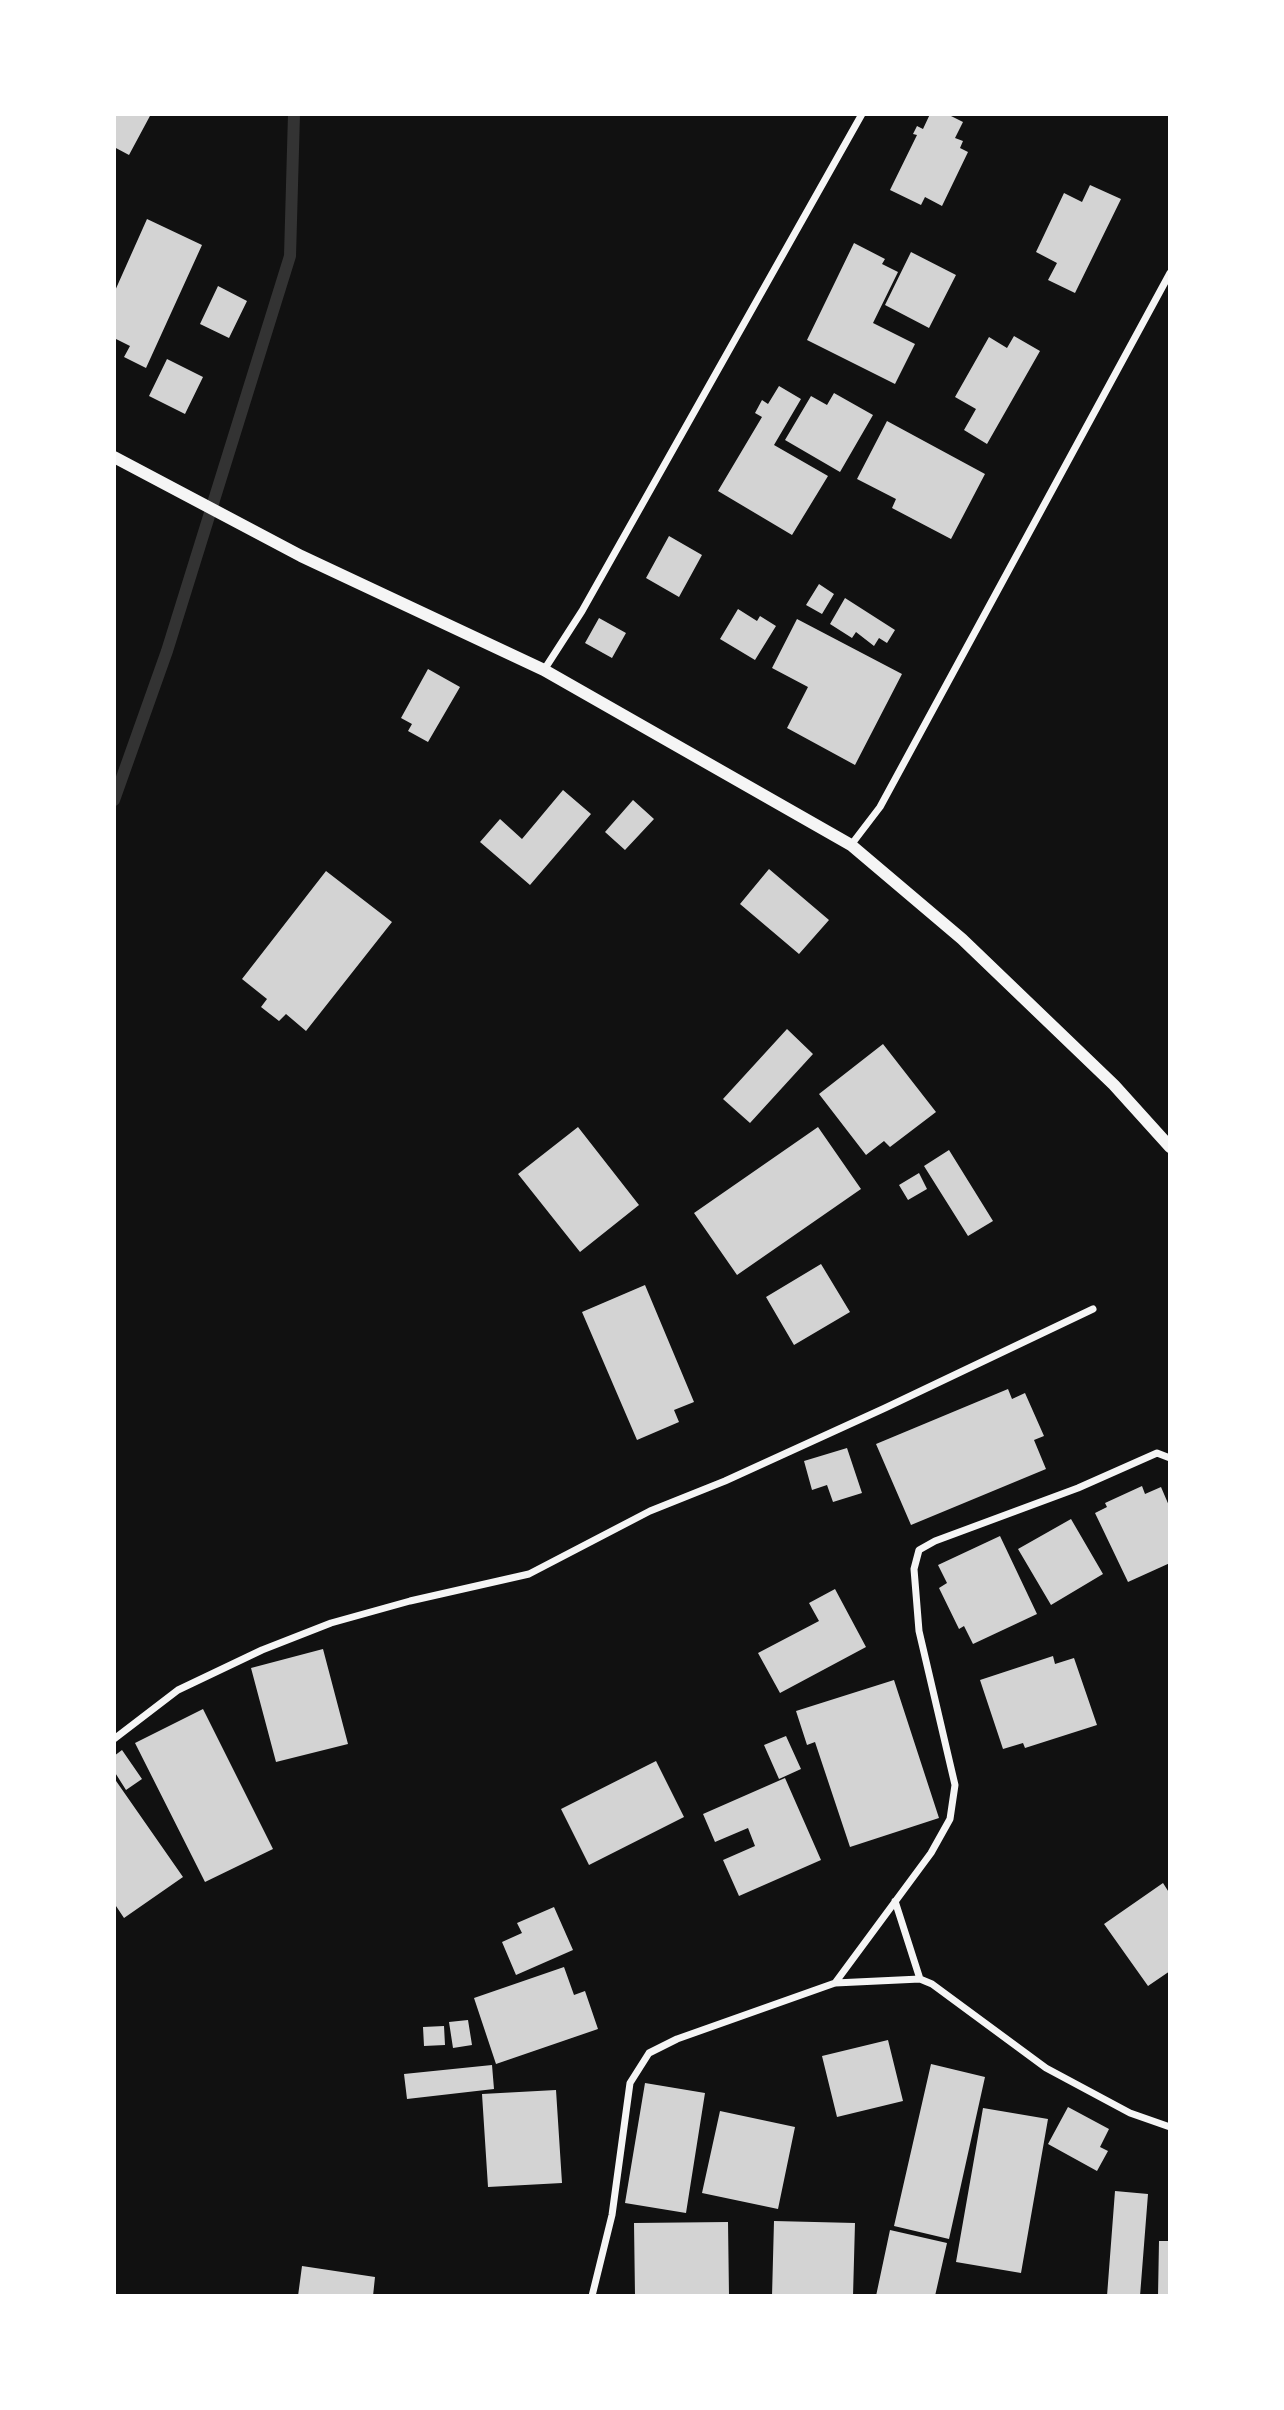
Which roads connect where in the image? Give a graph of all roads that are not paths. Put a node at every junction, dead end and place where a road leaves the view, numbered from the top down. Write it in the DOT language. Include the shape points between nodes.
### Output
graph roads {
  1 [pos="862,114"];
  2 [pos="1170,273"];
  3 [pos="114,457"];
  4 [pos="544,670"];
  5 [pos="851,845"];
  6 [pos="1170,1147"];
  7 [pos="1093,1309"];
  8 [pos="1170,1458"];
  9 [pos="114,1739"];
  10 [pos="895,1901"];
  11 [pos="920,1979"];
  12 [pos="835,1983"];
  13 [pos="1170,2127"];
  14 [pos="592,2296"];
  1 -- 4 [label="street" via="582,611"];
  2 -- 5 [label="street" via="880,807"];
  3 -- 4 [label="street" via="301,556"];
  4 -- 5 [label="street"];
  5 -- 6 [label="street" via="962,939 1114,1085"];
  7 -- 9 [label="street" via="886,1408 650,1511 529,1574 397,1604 262,1650 178,1690"];
  8 -- 10 [label="street" via="1157,1453 919,1550 914,1569 919,1631 955,1785 950,1819"];
  10 -- 11 [label="street"];
  10 -- 12 [label="street"];
  11 -- 12 [label="street"];
  11 -- 13 [label="street" via="1046,2068 1130,2113"];
  12 -- 14 [label="street" via="649,2053 630,2083 612,2215"];
}
